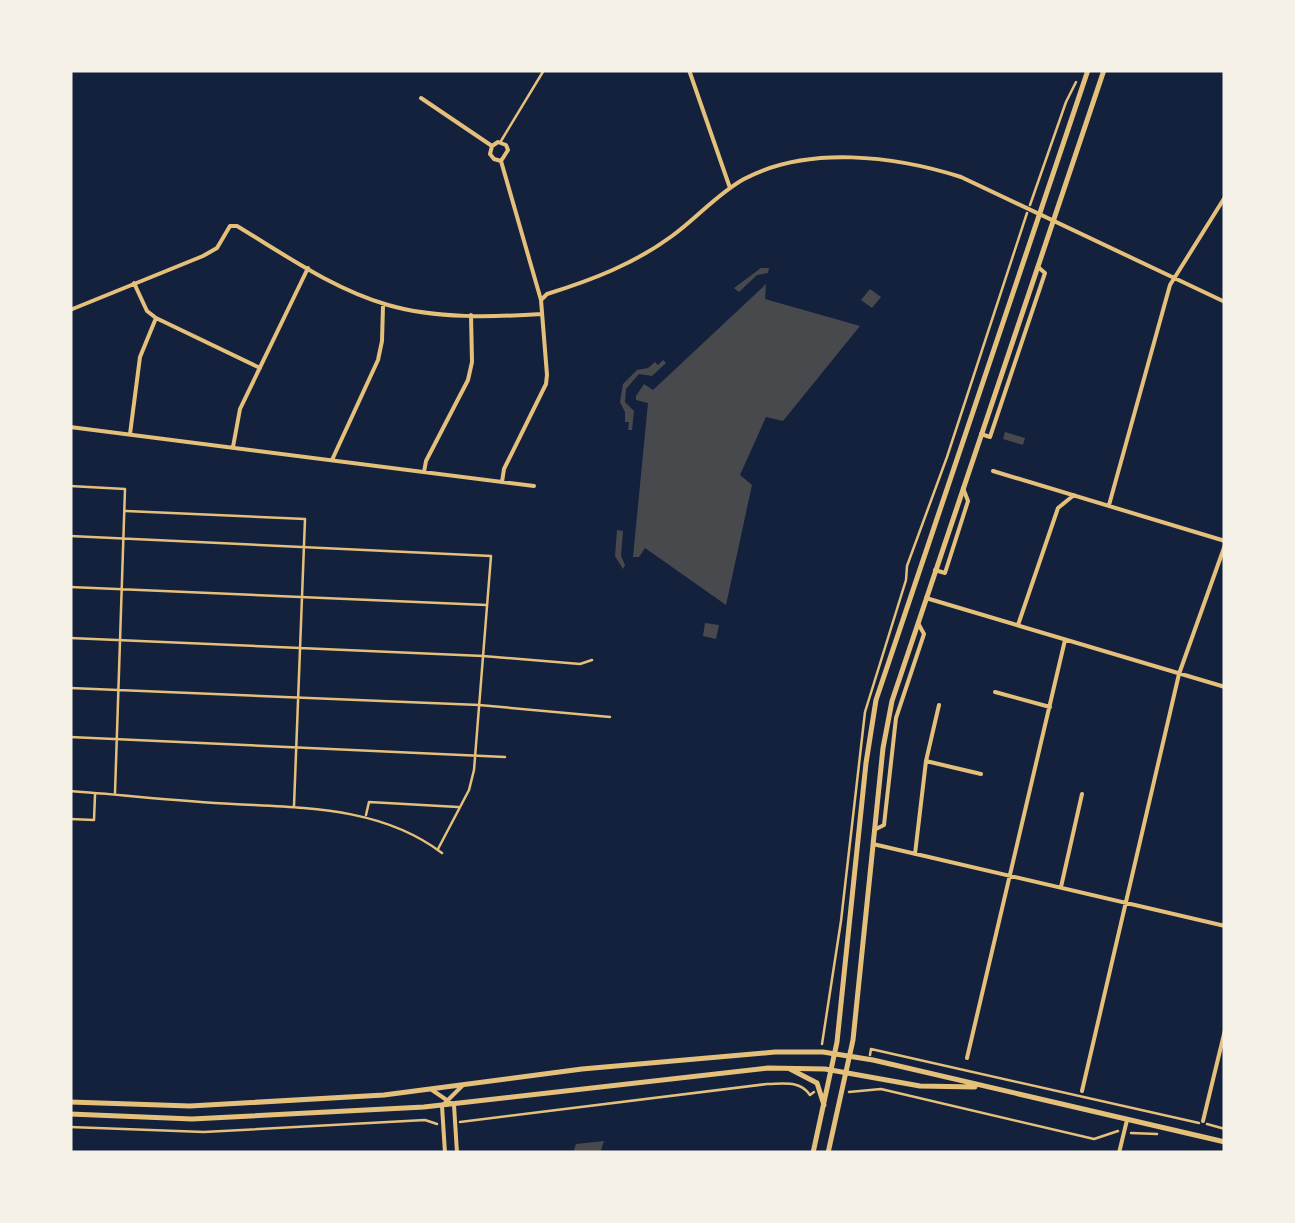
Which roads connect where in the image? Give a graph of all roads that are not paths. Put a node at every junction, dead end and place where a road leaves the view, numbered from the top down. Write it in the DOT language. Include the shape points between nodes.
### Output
graph roads {
  1 [pos="544,70"];
  2 [pos="690,70"];
  3 [pos="1088,70"];
  4 [pos="1104,70"];
  5 [pos="421,98"];
  6 [pos="500,142"];
  7 [pos="492,146"];
  8 [pos="501,160"];
  9 [pos="730,188"];
  10 [pos="1225,197"];
  11 [pos="1039,214"];
  12 [pos="1053,221"];
  13 [pos="1038,267"];
  14 [pos="308,268"];
  15 [pos="1174,278"];
  16 [pos="134,283"];
  17 [pos="541,300"];
  18 [pos="1225,302"];
  19 [pos="384,304"];
  20 [pos="70,310"];
  21 [pos="471,314"];
  22 [pos="542,314"];
  23 [pos="156,318"];
  24 [pos="260,368"];
  25 [pos="70,427"];
  26 [pos="130,434"];
  27 [pos="981,434"];
  28 [pos="233,448"];
  29 [pos="332,460"];
  30 [pos="424,472"];
  31 [pos="993,472"];
  32 [pos="502,482"];
  33 [pos="534,486"];
  34 [pos="1074,495"];
  35 [pos="1109,504"];
  36 [pos="1225,543"];
  37 [pos="926,598"];
  38 [pos="1018,625"];
  39 [pos="1066,640"];
  40 [pos="1179,674"];
  41 [pos="1225,687"];
  42 [pos="995,692"];
  43 [pos="939,705"];
  44 [pos="1050,707"];
  45 [pos="926,761"];
  46 [pos="981,774"];
  47 [pos="1082,794"];
  48 [pos="873,844"];
  49 [pos="916,854"];
  50 [pos="1010,876"];
  51 [pos="1061,887"];
  52 [pos="1125,903"];
  53 [pos="1225,926"];
  54 [pos="1225,1030"];
  55 [pos="835,1053"];
  56 [pos="851,1056"];
  57 [pos="967,1058"];
  58 [pos="784,1068"];
  59 [pos="832,1070"];
  60 [pos="847,1073"];
  61 [pos="466,1082"];
  62 [pos="983,1087"];
  63 [pos="428,1088"];
  64 [pos="1082,1091"];
  65 [pos="70,1102"];
  66 [pos="451,1102"];
  67 [pos="442,1106"];
  68 [pos="824,1108"];
  69 [pos="70,1114"];
  70 [pos="1126,1120"];
  71 [pos="1203,1120"];
  72 [pos="1225,1142"];
  73 [pos="444,1153"];
  74 [pos="456,1153"];
  75 [pos="813,1153"];
  76 [pos="828,1153"];
  77 [pos="1119,1153"];
  1 -- 6 [label="lane"];
  2 -- 9 [label="street"];
  3 -- 11 [label="street"];
  4 -- 12 [label="street"];
  5 -- 7 [label="street"];
  6 -- 7 [label="street"];
  6 -- 8 [label="street" via="508,150"];
  7 -- 8 [label="street" via="492,157"];
  8 -- 17 [label="street"];
  9 -- 11 [label="street" via="767,170 852,158 939,170"];
  9 -- 17 [label="street" via="633,262"];
  10 -- 15 [label="street"];
  11 -- 12 [label="street"];
  11 -- 55 [label="street" via="876,700"];
  12 -- 13 [label="street"];
  12 -- 15 [label="street"];
  13 -- 27 [label="street"];
  13 -- 27 [label="street" via="1045,273 990,437"];
  14 -- 16 [label="street" via="230,226 217,248"];
  14 -- 19 [label="street"];
  14 -- 24 [label="street"];
  15 -- 18 [label="street"];
  15 -- 35 [label="street"];
  16 -- 20 [label="street"];
  16 -- 23 [label="street"];
  17 -- 22 [label="street"];
  19 -- 21 [label="street"];
  19 -- 29 [label="street" via="378,360"];
  21 -- 22 [label="street"];
  21 -- 30 [label="street" via="468,380"];
  22 -- 32 [label="street" via="546,384"];
  23 -- 24 [label="street"];
  23 -- 26 [label="street" via="140,357"];
  24 -- 28 [label="street" via="240,410"];
  25 -- 26 [label="street"];
  26 -- 28 [label="street"];
  27 -- 37 [label="street"];
  28 -- 29 [label="street"];
  29 -- 30 [label="street"];
  30 -- 32 [label="street"];
  31 -- 34 [label="street"];
  32 -- 33 [label="street"];
  34 -- 35 [label="street"];
  34 -- 38 [label="street" via="1058,508"];
  35 -- 36 [label="street"];
  36 -- 40 [label="street"];
  37 -- 38 [label="street"];
  37 -- 48 [label="street" via="889,713"];
  38 -- 39 [label="street"];
  39 -- 40 [label="street"];
  39 -- 44 [label="street"];
  40 -- 41 [label="street"];
  40 -- 52 [label="street"];
  42 -- 44 [label="street"];
  43 -- 45 [label="street"];
  44 -- 50 [label="street"];
  45 -- 46 [label="street"];
  45 -- 49 [label="street"];
  47 -- 51 [label="street"];
  48 -- 49 [label="street"];
  48 -- 56 [label="street"];
  49 -- 50 [label="street"];
  50 -- 51 [label="street"];
  50 -- 57 [label="street"];
  51 -- 52 [label="street"];
  52 -- 53 [label="street"];
  52 -- 64 [label="street"];
  54 -- 71 [label="street"];
  55 -- 56 [label="street"];
  55 -- 59 [label="street"];
  55 -- 61 [label="street" via="774,1052"];
  56 -- 60 [label="street"];
  56 -- 62 [label="street"];
  58 -- 59 [label="street"];
  58 -- 66 [label="street"];
  58 -- 68 [label="street" via="817,1083"];
  59 -- 60 [label="street"];
  59 -- 68 [label="street"];
  60 -- 62 [label="street" via="920,1086"];
  60 -- 76 [label="street"];
  61 -- 63 [label="street"];
  61 -- 66 [label="street"];
  62 -- 70 [label="street"];
  63 -- 65 [label="street" via="210,1106"];
  63 -- 66 [label="street"];
  66 -- 67 [label="street"];
  66 -- 74 [label="street"];
  67 -- 69 [label="street" via="192,1118"];
  67 -- 73 [label="street"];
  68 -- 75 [label="street"];
  70 -- 72 [label="street"];
  70 -- 77 [label="street"];
}
